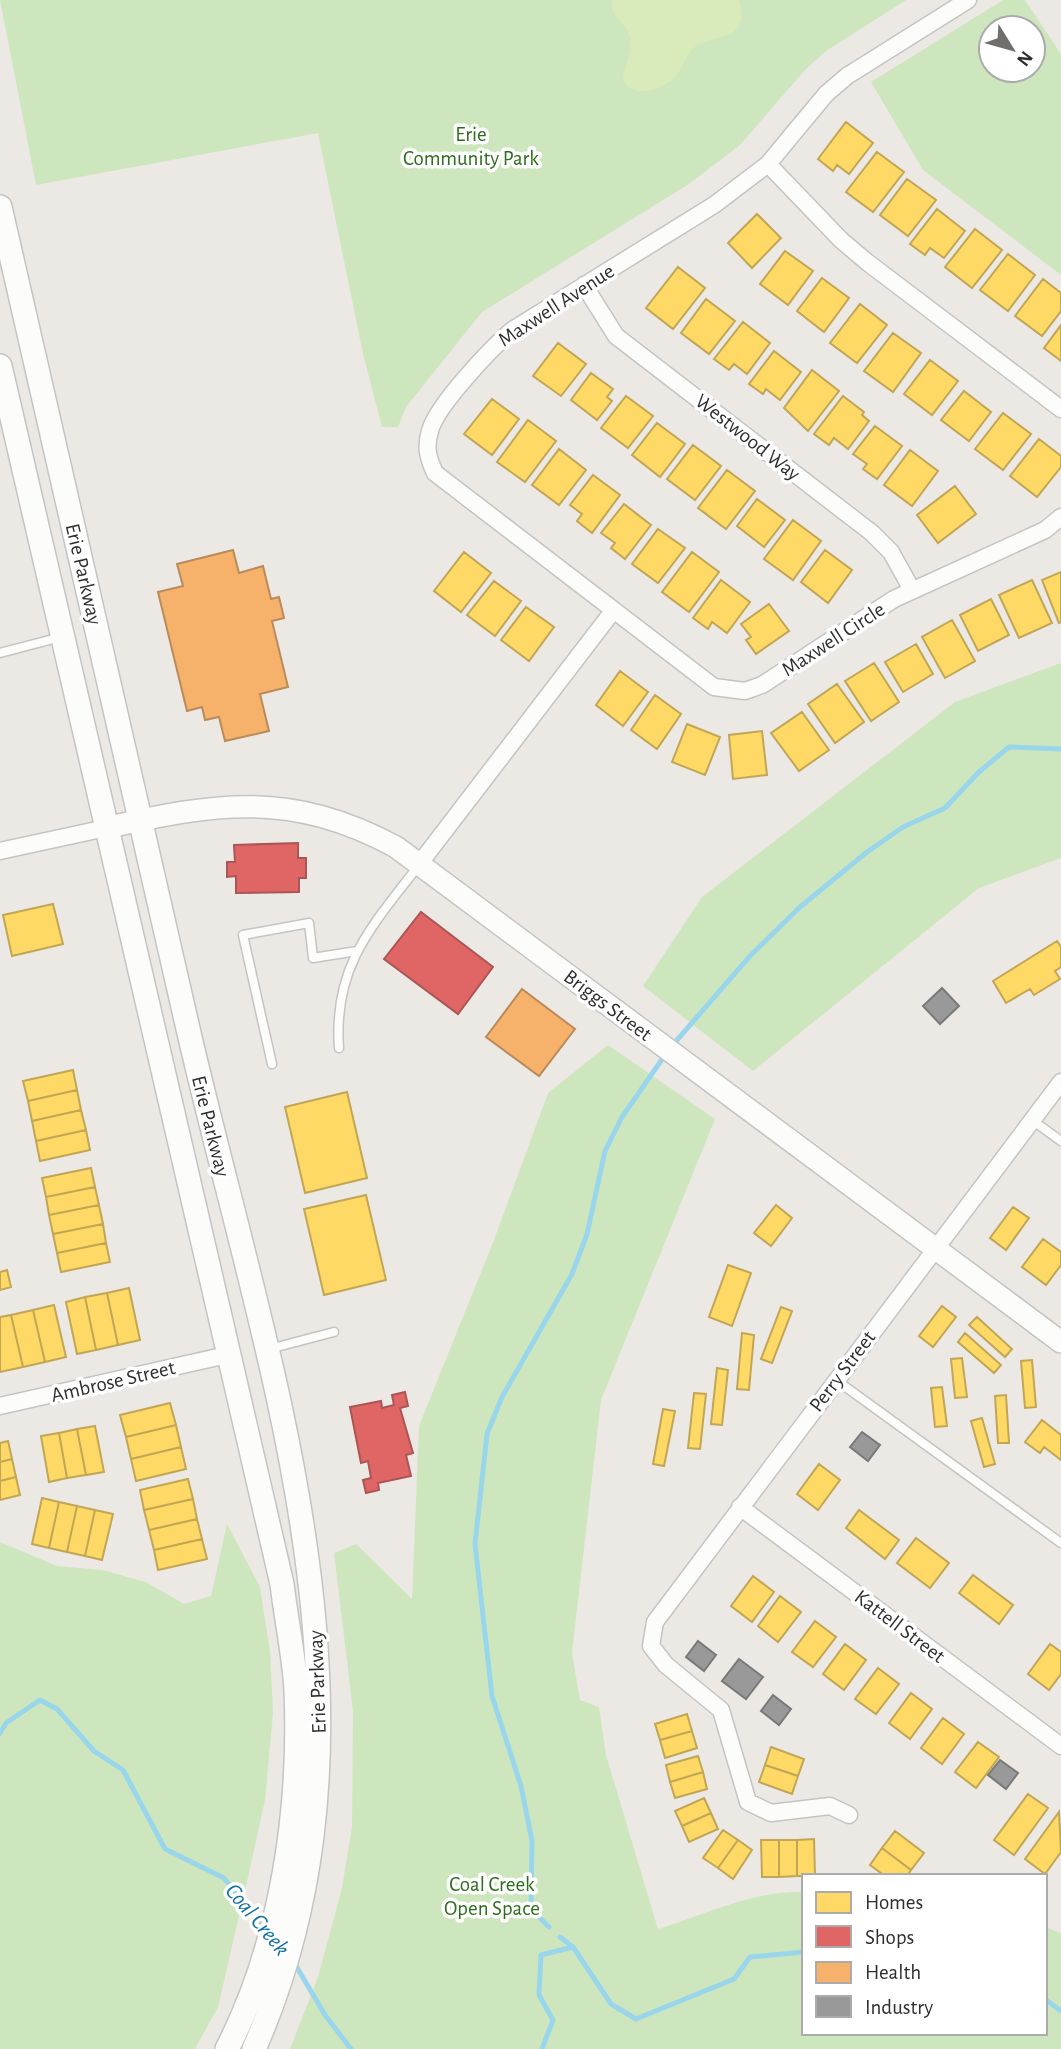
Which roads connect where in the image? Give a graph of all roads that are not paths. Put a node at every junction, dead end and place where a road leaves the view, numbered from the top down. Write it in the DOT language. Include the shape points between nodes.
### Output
graph roads {
  1 [pos="968,0"];
  2 [pos="768,164"];
  3 [pos="0,207"];
  4 [pos="584,285"];
  5 [pos="0,366"];
  6 [pos="1061,409"];
  7 [pos="1061,517"];
  8 [pos="912,590"];
  9 [pos="613,611"];
  10 [pos="62,637"];
  11 [pos="0,653"];
  12 [pos="141,820"];
  13 [pos="106,828"];
  14 [pos="0,850"];
  15 [pos="420,863"];
  16 [pos="357,951"];
  17 [pos="339,1048"];
  18 [pos="272,1064"];
  19 [pos="1061,1082"];
  20 [pos="1032,1120"];
  21 [pos="1061,1141"];
  22 [pos="935,1248"];
  23 [pos="334,1332"];
  24 [pos="1061,1342"];
  25 [pos="266,1350"];
  26 [pos="227,1354"];
  27 [pos="836,1380"];
  28 [pos="0,1406"];
  29 [pos="740,1507"];
  30 [pos="1061,1543"];
  31 [pos="1059,1741"];
  32 [pos="849,1815"];
  33 [pos="229,2044"];
  34 [pos="254,2049"];
  1 -- 2 [label="street, Maxwell Avenue" via="847,76 826,94"];
  2 -- 4 [label="street, Maxwell Avenue" via="714,205"];
  2 -- 6 [label="street" via="867,262"];
  3 -- 12 [label="main road, Erie Parkway"];
  4 -- 8 [label="street, Westwood Way" via="616,336 872,533 891,552"];
  4 -- 9 [label="street, Maxwell Avenue" via="490,348 430,428 427,455 435,473"];
  5 -- 10 [label="main road, Erie Parkway"];
  7 -- 8 [label="street, Maxwell Circle" via="1045,530"];
  8 -- 9 [label="street, Maxwell Circle" via="762,685 745,691 714,687"];
  9 -- 15 [label="street"];
  10 -- 11 [label="lane"];
  10 -- 13 [label="main road, Erie Parkway"];
  12 -- 13 [label="street, Briggs Street"];
  12 -- 15 [label="street, Briggs Street" via="221,806 263,805 346,822"];
  12 -- 25 [label="main road, Erie Parkway"];
  13 -- 14 [label="street"];
  13 -- 26 [label="main road, Erie Parkway"];
  15 -- 16 [label="lane"];
  15 -- 22 [label="street, Briggs Street"];
  16 -- 17 [label="lane" via="341,992"];
  16 -- 18 [label="lane" via="313,958 309,923 243,935"];
  19 -- 20 [label="street, Perry Street"];
  20 -- 21 [label="lane"];
  20 -- 22 [label="street, Perry Street"];
  22 -- 24 [label="street, Briggs Street"];
  22 -- 27 [label="street, Perry Street"];
  23 -- 25 [label="lane"];
  25 -- 34 [label="main road, Erie Parkway" via="310,1566 320,1723 312,1846 278,1995"];
  26 -- 28 [label="street, Ambrose Street"];
  26 -- 33 [label="main road, Erie Parkway" via="282,1584 296,1688 290,1824 271,1927"];
  27 -- 29 [label="street, Perry Street"];
  27 -- 30 [label="lane"];
  29 -- 31 [label="street, Kattell Street"];
  29 -- 32 [label="street, Perry Street" via="655,1622 651,1646 666,1665 721,1710 748,1802 771,1813 830,1806"];
}
